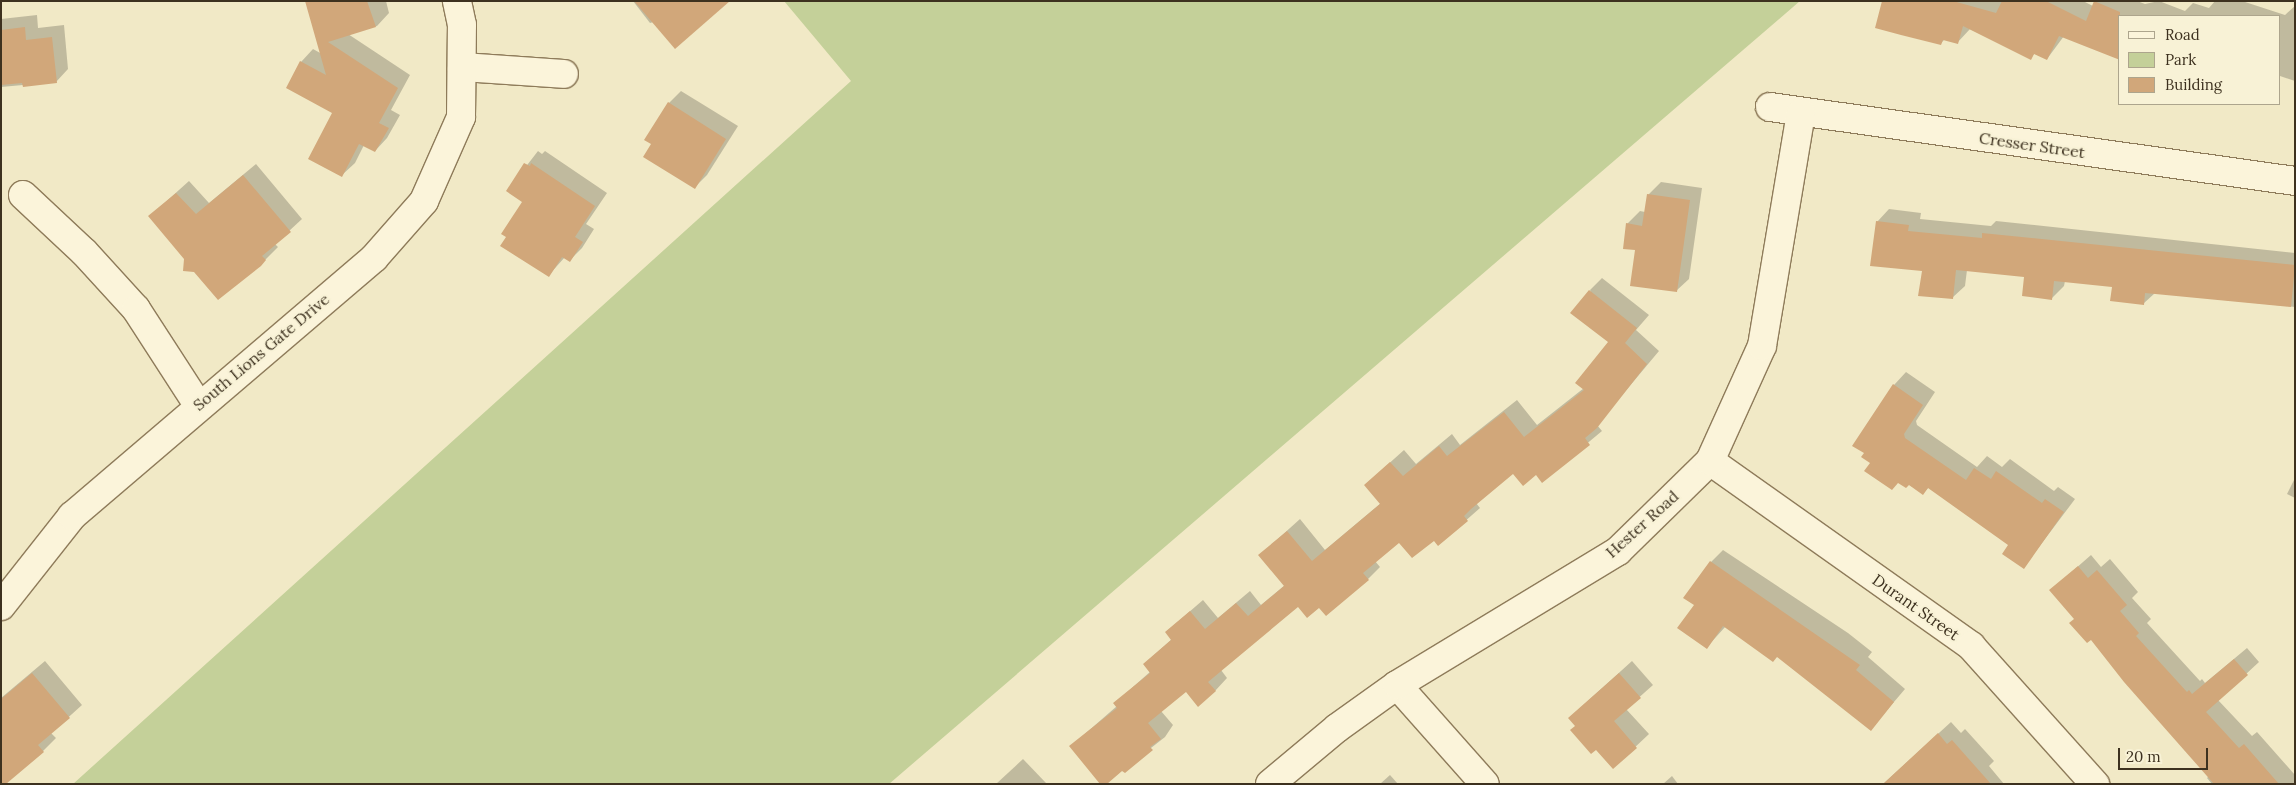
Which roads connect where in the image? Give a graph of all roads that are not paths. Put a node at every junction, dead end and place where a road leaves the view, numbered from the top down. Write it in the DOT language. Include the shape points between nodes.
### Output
graph roads {
  1 [pos="457,1"];
  2 [pos="462,67"];
  3 [pos="564,74"];
  4 [pos="1770,107"];
  5 [pos="1801,113"];
  6 [pos="2295,181"];
  7 [pos="23,194"];
  8 [pos="198,405"];
  9 [pos="1710,461"];
  10 [pos="1,606"];
  11 [pos="1397,685"];
  12 [pos="1270,784"];
  13 [pos="1485,784"];
  14 [pos="2095,784"];
  1 -- 2 [label="street, South Lions Gate Drive" via="462,25"];
  2 -- 3 [label="street"];
  2 -- 8 [label="street, South Lions Gate Drive" via="461,116 424,202 374,258"];
  4 -- 5 [label="street, Cresser Street"];
  5 -- 6 [label="street, Cresser Street"];
  5 -- 9 [label="street, Hester Road" via="1762,346"];
  7 -- 8 [label="street" via="84,252 136,309"];
  8 -- 10 [label="street, South Lions Gate Drive" via="72,516"];
  9 -- 11 [label="street, Hester Road" via="1618,551"];
  9 -- 14 [label="street, Durant Street" via="1971,646"];
  11 -- 12 [label="street, Hester Road" via="1337,728"];
  11 -- 13 [label="street"];
}
